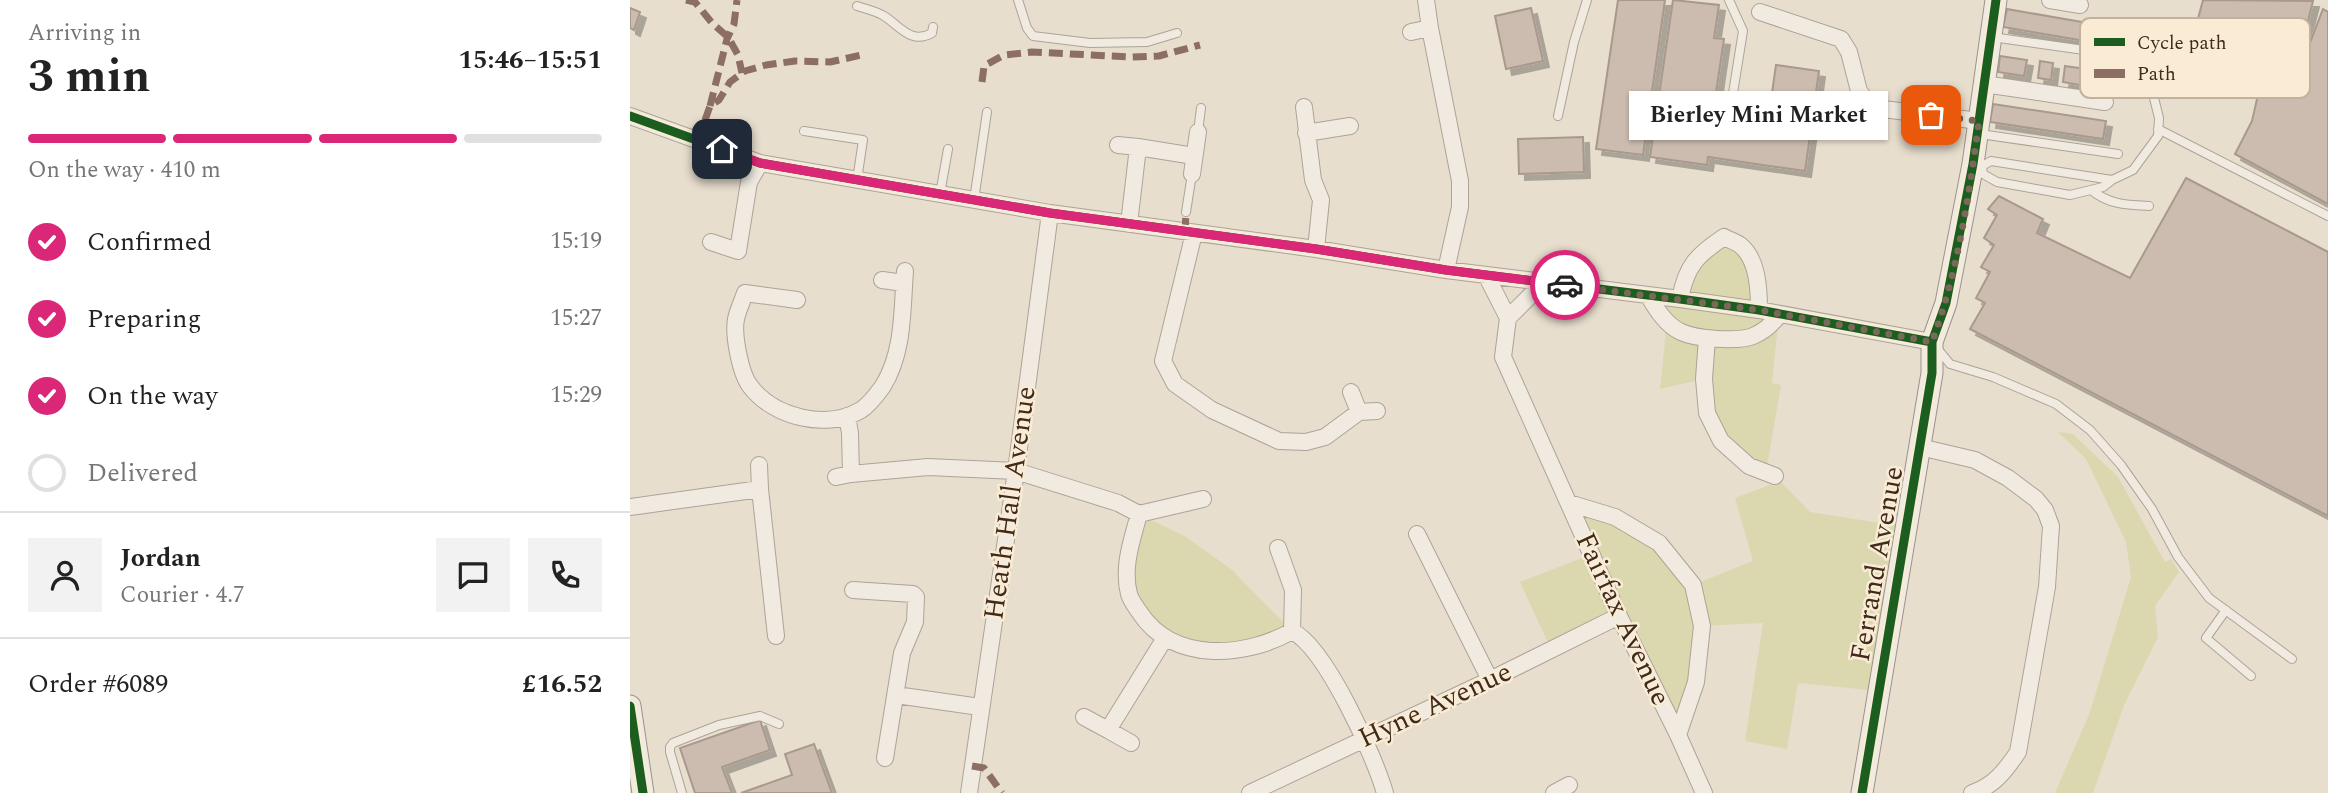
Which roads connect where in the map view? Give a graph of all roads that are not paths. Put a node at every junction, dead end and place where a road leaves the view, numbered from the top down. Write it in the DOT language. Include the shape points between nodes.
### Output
graph roads {
  1 [pos="1018,0"];
  2 [pos="1426,0"];
  3 [pos="1587,0"];
  4 [pos="1729,0"];
  5 [pos="1996,0"];
  6 [pos="2050,0"];
  7 [pos="2080,5"];
  8 [pos="858,6"];
  9 [pos="1760,12"];
  10 [pos="933,27"];
  11 [pos="1430,28"];
  12 [pos="1411,32"];
  13 [pos="1177,33"];
  14 [pos="1989,37"];
  15 [pos="2080,49"];
  16 [pos="1984,84"];
  17 [pos="1733,93"];
  18 [pos="2154,98"];
  19 [pos="2105,102"];
  20 [pos="1304,107"];
  21 [pos="1201,108"];
  22 [pos="987,112"];
  23 [pos="630,116"];
  24 [pos="1558,116"];
  25 [pos="1350,126"];
  26 [pos="1978,127"];
  27 [pos="2158,129"];
  28 [pos="804,131"];
  29 [pos="1198,132"];
  30 [pos="1306,133"];
  31 [pos="1118,145"];
  32 [pos="1138,147"];
  33 [pos="947,149"];
  34 [pos="2118,154"];
  35 [pos="1195,156"];
  36 [pos="760,163"];
  37 [pos="1978,165"];
  38 [pos="1192,174"];
  39 [pos="857,180"];
  40 [pos="2112,180"];
  41 [pos="2091,190"];
  42 [pos="940,194"];
  43 [pos="974,200"];
  44 [pos="2149,206"];
  45 [pos="1186,212"];
  46 [pos="1050,213"];
  47 [pos="2328,216"];
  48 [pos="1129,224"];
  49 [pos="1194,233"];
  50 [pos="711,243"];
  51 [pos="1316,249"];
  52 [pos="1446,270"];
  53 [pos="1486,275"];
  54 [pos="882,280"];
  55 [pos="1544,282"];
  56 [pos="1648,295"];
  57 [pos="1680,299"];
  58 [pos="797,300"];
  59 [pos="1759,310"];
  60 [pos="1779,315"];
  61 [pos="1508,318"];
  62 [pos="1707,338"];
  63 [pos="1932,342"];
  64 [pos="1351,392"];
  65 [pos="1377,411"];
  66 [pos="1359,412"];
  67 [pos="847,416"];
  68 [pos="1920,447"];
  69 [pos="760,465"];
  70 [pos="1016,471"];
  71 [pos="1775,476"];
  72 [pos="760,489"];
  73 [pos="1203,499"];
  74 [pos="1569,503"];
  75 [pos="630,507"];
  76 [pos="1139,514"];
  77 [pos="1417,534"];
  78 [pos="1278,548"];
  79 [pos="853,590"];
  80 [pos="2226,610"];
  81 [pos="1619,616"];
  82 [pos="1292,631"];
  83 [pos="776,636"];
  84 [pos="1165,638"];
  85 [pos="2292,659"];
  86 [pos="2251,676"];
  87 [pos="1490,680"];
  88 [pos="896,695"];
  89 [pos="630,706"];
  90 [pos="980,707"];
  91 [pos="1084,717"];
  92 [pos="779,724"];
  93 [pos="1108,730"];
  94 [pos="1678,735"];
  95 [pos="1365,738"];
  96 [pos="1130,743"];
  97 [pos="885,758"];
  98 [pos="1569,785"];
  99 [pos="643,793"];
  100 [pos="682,793"];
  101 [pos="968,793"];
  102 [pos="1250,793"];
  103 [pos="1385,793"];
  104 [pos="1554,793"];
  105 [pos="1704,793"];
  106 [pos="1862,793"];
  107 [pos="1972,793"];
  1 -- 13 [label="lane" via="1033,36 1101,43 1147,42"];
  2 -- 11 [label="street"];
  3 -- 24 [label="lane"];
  4 -- 17 [label="lane" via="1743,31"];
  5 -- 14 [label="street, Ferrand Avenue"];
  6 -- 7 [label="street"];
  8 -- 10 [label="lane" via="882,15 908,36 928,36"];
  9 -- 26 [label="street" via="1841,39 1859,91 1883,109"];
  11 -- 12 [label="street"];
  11 -- 52 [label="street" via="1460,181 1460,207"];
  14 -- 15 [label="lane"];
  14 -- 16 [label="street, Ferrand Avenue"];
  16 -- 19 [label="street"];
  16 -- 26 [label="street, Ferrand Avenue"];
  18 -- 27 [label="lane"];
  20 -- 30 [label="street"];
  21 -- 29 [label="lane"];
  22 -- 43 [label="lane"];
  23 -- 36 [label="street"];
  25 -- 30 [label="street"];
  26 -- 34 [label="lane"];
  26 -- 37 [label="street, Ferrand Avenue"];
  27 -- 40 [label="lane" via="2158,136 2133,170"];
  27 -- 47 [label="lane"];
  28 -- 39 [label="lane" via="863,140"];
  29 -- 35 [label="street"];
  30 -- 51 [label="street" via="1312,180 1321,200"];
  31 -- 32 [label="street"];
  32 -- 35 [label="street"];
  32 -- 48 [label="street"];
  33 -- 42 [label="lane"];
  35 -- 38 [label="street"];
  36 -- 39 [label="street"];
  36 -- 50 [label="street" via="749,182 738,251"];
  37 -- 40 [label="lane" via="1991,161"];
  37 -- 41 [label="lane" via="1997,182 2070,195"];
  37 -- 63 [label="street, Ferrand Avenue" via="1946,303"];
  38 -- 45 [label="lane"];
  39 -- 42 [label="street"];
  40 -- 41 [label="lane"];
  41 -- 44 [label="lane" via="2118,204"];
  42 -- 43 [label="street"];
  43 -- 46 [label="street"];
  46 -- 48 [label="street"];
  46 -- 70 [label="street, Heath Hall Avenue"];
  48 -- 49 [label="street"];
  49 -- 51 [label="street"];
  49 -- 66 [label="street" via="1163,360 1175,384 1212,410 1279,441 1325,437"];
  51 -- 52 [label="street"];
  52 -- 53 [label="street"];
  53 -- 55 [label="street"];
  53 -- 61 [label="street"];
  54 -- 67 [label="street" via="905,277 900,345 883,386 864,408"];
  55 -- 56 [label="street"];
  55 -- 61 [label="street"];
  56 -- 57 [label="street"];
  56 -- 62 [label="street" via="1667,322 1682,333"];
  57 -- 59 [label="street"];
  57 -- 59 [label="street" via="1684,278 1695,261 1724,237 1742,246 1754,266"];
  58 -- 67 [label="street" via="743,289 736,322 739,357 749,386 774,408 810,420"];
  59 -- 60 [label="street"];
  60 -- 62 [label="street" via="1753,336"];
  60 -- 63 [label="street"];
  61 -- 74 [label="street, Fairfax Avenue" via="1503,357"];
  62 -- 71 [label="street" via="1707,413 1721,441 1749,466"];
  63 -- 68 [label="street, Ferrand Avenue" via="1932,373"];
  63 -- 80 [label="lane" via="1950,364 2056,404 2090,430 2121,465 2209,598"];
  64 -- 66 [label="street"];
  65 -- 66 [label="street"];
  67 -- 70 [label="street" via="850,433 843,475 928,467"];
  68 -- 106 [label="street, Ferrand Avenue"];
  68 -- 107 [label="street" via="1975,460 2008,478 2036,499 2051,526 2047,587 2018,752 1986,789"];
  69 -- 72 [label="street"];
  70 -- 76 [label="street"];
  70 -- 90 [label="street, Heath Hall Avenue"];
  72 -- 75 [label="street"];
  72 -- 83 [label="street"];
  73 -- 76 [label="street"];
  74 -- 81 [label="street, Fairfax Avenue"];
  74 -- 94 [label="street, Fairfax Avenue" via="1615,517 1659,543 1693,585 1702,626 1696,682"];
  76 -- 84 [label="street" via="1126,565 1129,596 1147,623"];
  77 -- 87 [label="street"];
  78 -- 82 [label="street" via="1293,590"];
  79 -- 88 [label="street" via="916,597 915,622 902,653"];
  80 -- 85 [label="lane"];
  80 -- 86 [label="lane" via="2206,638"];
  81 -- 87 [label="street, Hyne Avenue"];
  81 -- 94 [label="street, Fairfax Avenue"];
  82 -- 84 [label="street" via="1276,640 1218,653"];
  82 -- 95 [label="street" via="1329,673"];
  84 -- 93 [label="street"];
  87 -- 95 [label="street, Hyne Avenue"];
  88 -- 90 [label="street"];
  88 -- 97 [label="street"];
  89 -- 99 [label="street"];
  90 -- 101 [label="street, Heath Hall Avenue"];
  91 -- 93 [label="street"];
  92 -- 100 [label="lane" via="760,716 719,725 673,743 670,752"];
  93 -- 96 [label="street"];
  94 -- 105 [label="street, Fairfax Avenue"];
  95 -- 102 [label="street, Hyne Avenue"];
  95 -- 103 [label="street"];
  98 -- 104 [label="street"];
}
